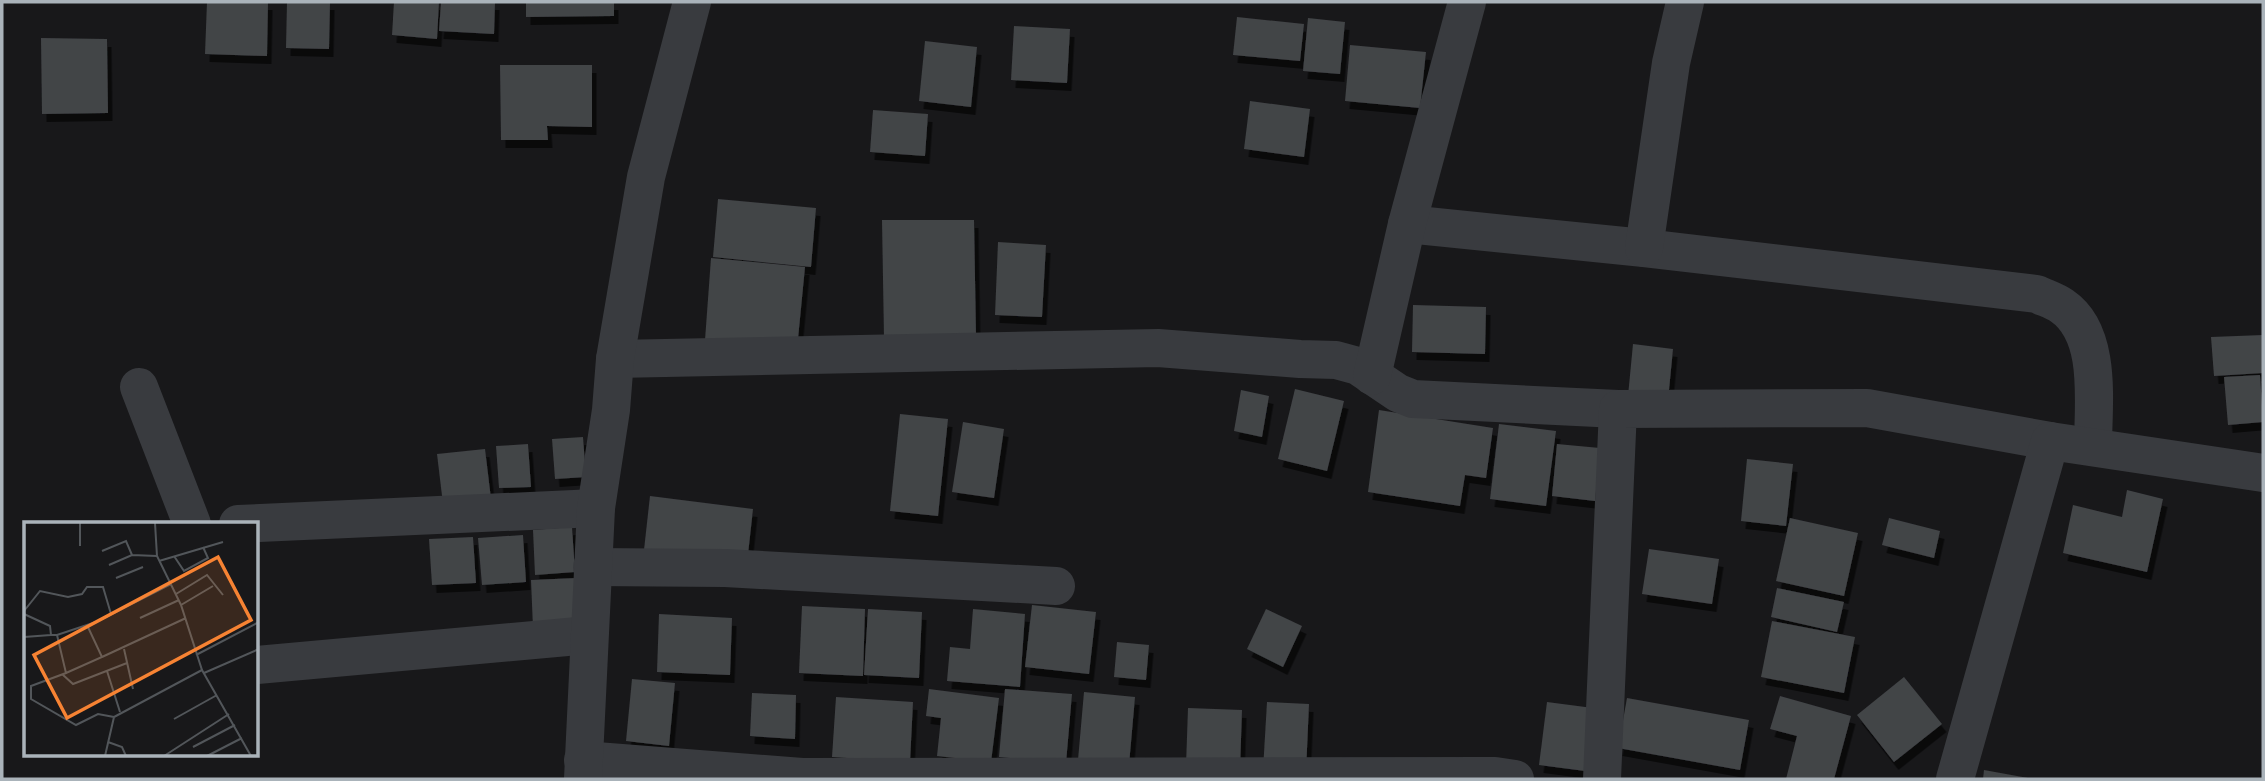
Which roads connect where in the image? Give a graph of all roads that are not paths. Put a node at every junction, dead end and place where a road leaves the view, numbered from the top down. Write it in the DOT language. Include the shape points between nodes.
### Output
graph roads {
  1 [pos="692,2"];
  2 [pos="1467,2"];
  3 [pos="1685,2"];
  4 [pos="1407,224"];
  5 [pos="1644,248"];
  6 [pos="615,359"];
  7 [pos="1372,376"];
  8 [pos="139,387"];
  9 [pos="1618,409"];
  10 [pos="2050,441"];
  11 [pos="2093,447"];
  12 [pos="2263,473"];
  13 [pos="596,508"];
  14 [pos="191,522"];
  15 [pos="259,523"];
  16 [pos="592,567"];
  17 [pos="1056,586"];
  18 [pos="589,635"];
  19 [pos="259,665"];
  20 [pos="583,770"];
  21 [pos="1309,778"];
  22 [pos="1514,779"];
  23 [pos="1602,779"];
  24 [pos="1955,779"];
  1 -- 6 [label="street" via="646,177"];
  2 -- 4 [label="street"];
  3 -- 5 [label="street" via="1671,63"];
  4 -- 5 [label="street"];
  4 -- 7 [label="street"];
  5 -- 11 [label="street" via="2037,294 2063,307 2079,323 2091,353"];
  6 -- 7 [label="street" via="1158,348 1336,360"];
  6 -- 13 [label="street"];
  7 -- 9 [label="street" via="1413,398"];
  8 -- 14 [label="street"];
  9 -- 10 [label="street" via="1867,408"];
  9 -- 23 [label="street"];
  10 -- 11 [label="street"];
  10 -- 24 [label="street"];
  11 -- 12 [label="street"];
  13 -- 15 [label="street"];
  13 -- 16 [label="street"];
  16 -- 17 [label="street" via="725,568"];
  16 -- 18 [label="street"];
  18 -- 19 [label="street"];
  18 -- 20 [label="street"];
  20 -- 21 [label="street" via="802,777"];
  21 -- 22 [label="street"];
}
